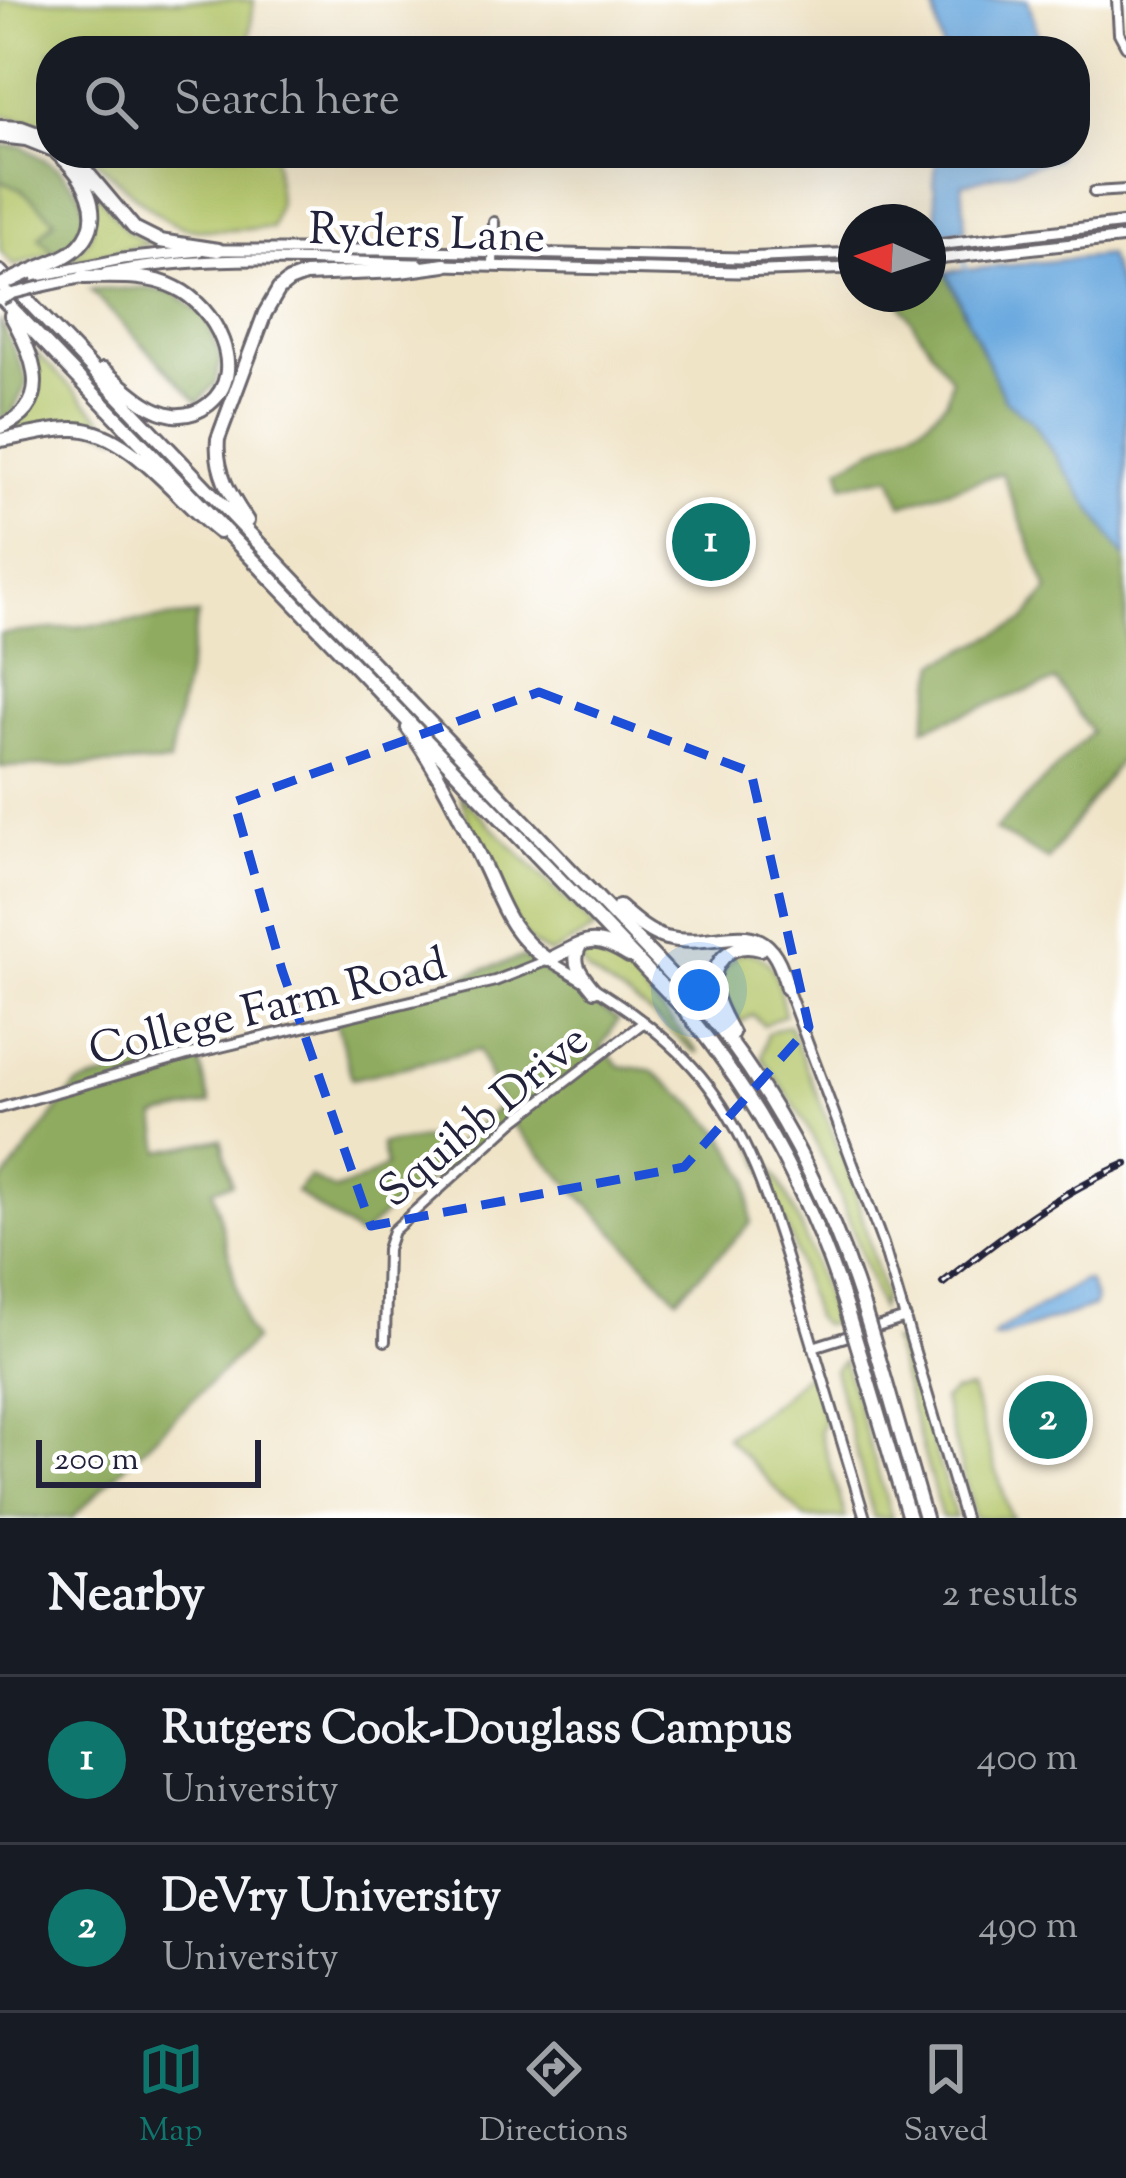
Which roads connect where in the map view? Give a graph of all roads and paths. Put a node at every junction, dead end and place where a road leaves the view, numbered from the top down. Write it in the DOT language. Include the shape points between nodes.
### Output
graph roads {
  1 [pos="1117,0"];
  2 [pos="1126,46"];
  3 [pos="0,132"];
  4 [pos="36,134"];
  5 [pos="36,143"];
  6 [pos="72,168"];
  7 [pos="84,168"];
  8 [pos="1126,190"];
  9 [pos="1094,192"];
  10 [pos="494,222"];
  11 [pos="1126,223"];
  12 [pos="1126,238"];
  13 [pos="946,244"];
  14 [pos="218,250"];
  15 [pos="494,251"];
  16 [pos="838,254"];
  17 [pos="946,258"];
  18 [pos="445,265"];
  19 [pos="493,266"];
  20 [pos="838,269"];
  21 [pos="0,272"];
  22 [pos="31,275"];
  23 [pos="83,278"];
  24 [pos="2,293"];
  25 [pos="68,344"];
  26 [pos="0,427"];
  27 [pos="0,440"];
  28 [pos="259,553"];
  29 [pos="378,687"];
  30 [pos="579,876"];
  31 [pos="580,945"];
  32 [pos="528,947"];
  33 [pos="548,960"];
  34 [pos="645,967"];
  35 [pos="530,968"];
  36 [pos="788,988"];
  37 [pos="594,990"];
  38 [pos="644,1022"];
  39 [pos="746,1061"];
  40 [pos="0,1108"];
  41 [pos="906,1318"];
  42 [pos="385,1341"];
  43 [pos="814,1347"];
  44 [pos="865,1518"];
  45 [pos="909,1518"];
  46 [pos="926,1518"];
  47 [pos="964,1518"];
  1 -- 2 [label="street"];
  3 -- 4 [label="highway"];
  3 -- 5 [label="highway"];
  6 -- 22 [label="highway" via="86,188 91,224 72,252"];
  7 -- 14 [label="highway" via="134,228"];
  8 -- 9 [label="street"];
  10 -- 15 [label="street"];
  11 -- 13 [label="main road"];
  12 -- 17 [label="main road"];
  14 -- 15 [label="main road, Ryders Lane"];
  14 -- 22 [label="main road, Ryders Lane"];
  15 -- 16 [label="main road, Ryders Lane"];
  15 -- 19 [label="street"];
  18 -- 19 [label="main road, Ryders Lane"];
  18 -- 23 [label="main road, Ryders Lane" via="214,261"];
  18 -- 28 [label="highway" via="304,275 271,299 217,451"];
  19 -- 20 [label="main road, Ryders Lane"];
  21 -- 25 [label="highway"];
  22 -- 24 [label="highway, bridge"];
  23 -- 24 [label="main road, Ryders Lane, bridge"];
  23 -- 25 [label="highway" via="147,279 189,296 219,331 226,378 206,407 168,414"];
  24 -- 26 [label="highway" via="35,379 26,410"];
  24 -- 28 [label="highway"];
  25 -- 28 [label="highway"];
  27 -- 28 [label="highway" via="73,429 109,437 211,526"];
  28 -- 29 [label="highway"];
  28 -- 30 [label="highway"];
  29 -- 32 [label="highway" via="431,760"];
  29 -- 34 [label="highway"];
  30 -- 36 [label="highway" via="660,936 760,941 777,956"];
  30 -- 39 [label="highway"];
  31 -- 33 [label="highway"];
  31 -- 34 [label="highway" via="604,941"];
  31 -- 37 [label="highway" via="576,965"];
  32 -- 33 [label="highway"];
  32 -- 35 [label="highway"];
  33 -- 35 [label="street, College Farm Road"];
  33 -- 37 [label="street"];
  34 -- 45 [label="highway, bridge" via="763,1118 813,1215"];
  35 -- 40 [label="street, College Farm Road"];
  36 -- 39 [label="highway" via="759,948 740,946 719,962 715,997"];
  36 -- 41 [label="street"];
  37 -- 38 [label="street"];
  38 -- 42 [label="street, Squibb Drive" via="513,1122 393,1231"];
  38 -- 43 [label="street" via="716,1094 745,1143"];
  39 -- 46 [label="highway, bridge" via="838,1231"];
  41 -- 43 [label="street"];
  41 -- 47 [label="street"];
  43 -- 44 [label="street"];
}
